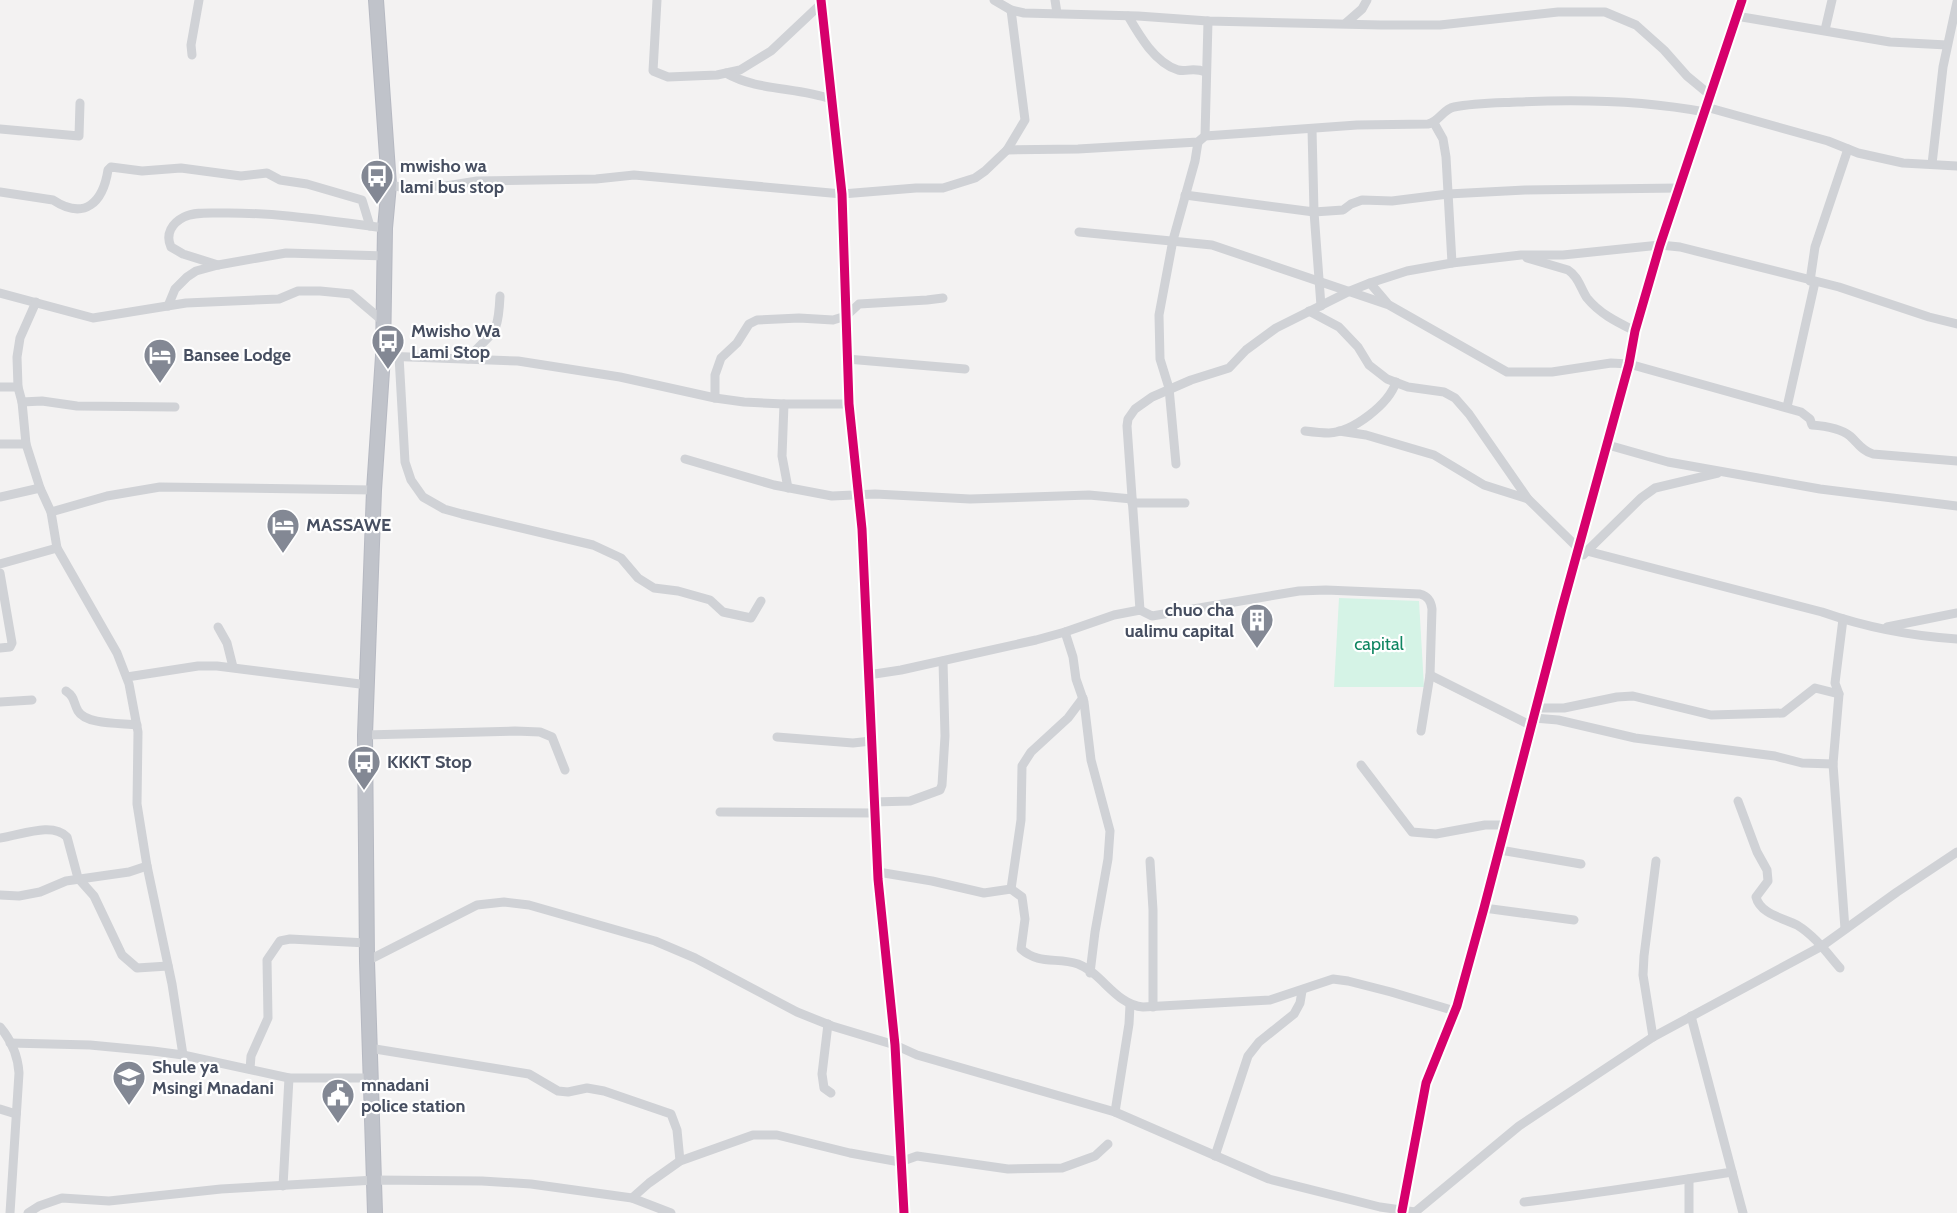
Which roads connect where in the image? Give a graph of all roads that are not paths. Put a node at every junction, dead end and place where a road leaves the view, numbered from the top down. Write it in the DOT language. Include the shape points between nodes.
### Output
graph roads {
  1 [pos="199,0"];
  2 [pos="376,0"];
  3 [pos="657,0"];
  4 [pos="994,0"];
  5 [pos="1055,0"];
  6 [pos="1367,0"];
  7 [pos="1742,0"];
  8 [pos="1832,0"];
  9 [pos="822,1"];
  10 [pos="1957,2"];
  11 [pos="1011,10"];
  12 [pos="1058,13"];
  13 [pos="1128,16"];
  14 [pos="1736,16"];
  15 [pos="1208,21"];
  16 [pos="1346,23"];
  17 [pos="1825,30"];
  18 [pos="1947,45"];
  19 [pos="192,55"];
  20 [pos="1206,72"];
  21 [pos="726,73"];
  22 [pos="1710,95"];
  23 [pos="831,99"];
  24 [pos="80,103"];
  25 [pos="1706,109"];
  26 [pos="1434,123"];
  27 [pos="0,129"];
  28 [pos="1312,129"];
  29 [pos="1201,139"];
  30 [pos="1848,149"];
  31 [pos="1007,150"];
  32 [pos="1932,164"];
  33 [pos="1957,166"];
  34 [pos="389,185"];
  35 [pos="1679,188"];
  36 [pos="0,192"];
  37 [pos="842,194"];
  38 [pos="1448,194"];
  39 [pos="1185,195"];
  40 [pos="1314,212"];
  41 [pos="370,226"];
  42 [pos="385,228"];
  43 [pos="1080,232"];
  44 [pos="1173,240"];
  45 [pos="1660,245"];
  46 [pos="1521,255"];
  47 [pos="386,256"];
  48 [pos="1452,263"];
  49 [pos="218,265"];
  50 [pos="1318,280"];
  51 [pos="1813,281"];
  52 [pos="1370,283"];
  53 [pos="1350,291"];
  54 [pos="0,293"];
  55 [pos="500,296"];
  56 [pos="943,297"];
  57 [pos="36,302"];
  58 [pos="1324,304"];
  59 [pos="1389,305"];
  60 [pos="168,306"];
  61 [pos="1309,311"];
  62 [pos="846,316"];
  63 [pos="384,322"];
  64 [pos="1957,324"];
  65 [pos="1339,327"];
  66 [pos="1635,331"];
  67 [pos="383,356"];
  68 [pos="399,356"];
  69 [pos="468,359"];
  70 [pos="847,359"];
  71 [pos="1629,364"];
  72 [pos="965,369"];
  73 [pos="1396,382"];
  74 [pos="0,387"];
  75 [pos="18,387"];
  76 [pos="1169,388"];
  77 [pos="715,398"];
  78 [pos="22,402"];
  79 [pos="784,404"];
  80 [pos="849,404"];
  81 [pos="175,407"];
  82 [pos="1787,407"];
  83 [pos="1305,431"];
  84 [pos="1339,431"];
  85 [pos="0,444"];
  86 [pos="27,444"];
  87 [pos="1608,446"];
  88 [pos="685,459"];
  89 [pos="1957,461"];
  90 [pos="1176,464"];
  91 [pos="1723,472"];
  92 [pos="40,488"];
  93 [pos="788,488"];
  94 [pos="374,490"];
  95 [pos="858,494"];
  96 [pos="0,497"];
  97 [pos="1528,499"];
  98 [pos="1132,501"];
  99 [pos="1185,503"];
  100 [pos="1957,506"];
  101 [pos="51,512"];
  102 [pos="57,548"];
  103 [pos="1582,551"];
  104 [pos="0,564"];
  105 [pos="0,573"];
  106 [pos="761,601"];
  107 [pos="1140,610"];
  108 [pos="1957,614"];
  109 [pos="1843,620"];
  110 [pos="218,627"];
  111 [pos="1882,628"];
  112 [pos="1065,632"];
  113 [pos="1957,639"];
  114 [pos="0,648"];
  115 [pos="943,660"];
  116 [pos="233,667"];
  117 [pos="868,675"];
  118 [pos="1430,675"];
  119 [pos="127,677"];
  120 [pos="368,685"];
  121 [pos="66,691"];
  122 [pos="1839,694"];
  123 [pos="1083,698"];
  124 [pos="32,700"];
  125 [pos="0,702"];
  126 [pos="1535,717"];
  127 [pos="137,725"];
  128 [pos="1421,731"];
  129 [pos="365,735"];
  130 [pos="777,738"];
  131 [pos="871,741"];
  132 [pos="1833,764"];
  133 [pos="1361,765"];
  134 [pos="565,770"];
  135 [pos="1738,801"];
  136 [pos="874,802"];
  137 [pos="720,812"];
  138 [pos="874,813"];
  139 [pos="1506,825"];
  140 [pos="0,838"];
  141 [pos="1500,850"];
  142 [pos="1957,852"];
  143 [pos="1150,861"];
  144 [pos="1656,861"];
  145 [pos="1581,864"];
  146 [pos="147,866"];
  147 [pos="878,872"];
  148 [pos="78,878"];
  149 [pos="1011,889"];
  150 [pos="0,895"];
  151 [pos="1484,908"];
  152 [pos="1574,920"];
  153 [pos="1845,929"];
  154 [pos="367,943"];
  155 [pos="1822,946"];
  156 [pos="367,961"];
  157 [pos="168,966"];
  158 [pos="1840,968"];
  159 [pos="1090,973"];
  160 [pos="1302,991"];
  161 [pos="1130,1005"];
  162 [pos="1153,1006"];
  163 [pos="1455,1011"];
  164 [pos="1691,1017"];
  165 [pos="828,1024"];
  166 [pos="0,1027"];
  167 [pos="1653,1037"];
  168 [pos="10,1043"];
  169 [pos="895,1045"];
  170 [pos="369,1048"];
  171 [pos="183,1055"];
  172 [pos="250,1069"];
  173 [pos="289,1078"];
  174 [pos="370,1078"];
  175 [pos="831,1093"];
  176 [pos="0,1109"];
  177 [pos="1115,1112"];
  178 [pos="16,1114"];
  179 [pos="1108,1144"];
  180 [pos="1215,1156"];
  181 [pos="680,1161"];
  182 [pos="900,1162"];
  183 [pos="1732,1172"];
  184 [pos="1689,1179"];
  185 [pos="375,1180"];
  186 [pos="283,1186"];
  187 [pos="632,1198"];
  188 [pos="1524,1202"];
  189 [pos="1402,1211"];
  190 [pos="10,1213"];
  191 [pos="28,1213"];
  192 [pos="375,1213"];
  193 [pos="671,1213"];
  194 [pos="904,1213"];
  195 [pos="1415,1213"];
  196 [pos="1689,1213"];
  197 [pos="1743,1213"];
  1 -- 19 [label="street"];
  2 -- 34 [label="highway"];
  3 -- 21 [label="street" via="653,71 668,77"];
  4 -- 11 [label="street"];
  5 -- 12 [label="street"];
  6 -- 16 [label="street"];
  7 -- 14 [label="street"];
  8 -- 17 [label="street"];
  9 -- 21 [label="street" via="771,51 740,70"];
  9 -- 23 [label="street"];
  10 -- 18 [label="street"];
  11 -- 12 [label="street"];
  11 -- 31 [label="street" via="1025,120"];
  12 -- 13 [label="street"];
  13 -- 15 [label="street"];
  13 -- 20 [label="street" via="1159,58 1179,70 1195,68"];
  14 -- 17 [label="street"];
  14 -- 22 [label="street"];
  15 -- 16 [label="street"];
  15 -- 20 [label="street"];
  16 -- 22 [label="street" via="1440,25 1558,12 1605,12 1636,25"];
  17 -- 18 [label="street" via="1890,42"];
  18 -- 32 [label="street"];
  20 -- 29 [label="street"];
  21 -- 23 [label="street" via="741,82"];
  22 -- 25 [label="street"];
  23 -- 37 [label="street"];
  24 -- 27 [label="street" via="79,136"];
  25 -- 26 [label="street" via="1556,100 1454,107"];
  25 -- 30 [label="street"];
  25 -- 35 [label="street"];
  26 -- 28 [label="street"];
  26 -- 38 [label="street" via="1443,139"];
  28 -- 29 [label="street"];
  28 -- 40 [label="street"];
  29 -- 31 [label="street" via="1078,149"];
  29 -- 39 [label="street"];
  30 -- 32 [label="street" via="1903,163"];
  30 -- 51 [label="street" via="1815,247"];
  31 -- 37 [label="street" via="975,178 943,188"];
  32 -- 33 [label="street"];
  34 -- 37 [label="street" via="446,186 477,181 634,175"];
  34 -- 42 [label="highway"];
  35 -- 38 [label="street"];
  35 -- 45 [label="street"];
  36 -- 41 [label="street" via="81,208 94,203 104,192 111,167 142,171 181,168 241,176 267,173 280,180 362,200"];
  37 -- 62 [label="street"];
  38 -- 40 [label="street" via="1392,201 1362,200 1343,210"];
  38 -- 48 [label="street"];
  39 -- 40 [label="street"];
  39 -- 44 [label="street"];
  40 -- 50 [label="street"];
  41 -- 42 [label="street"];
  41 -- 49 [label="street" via="230,213 191,214 174,224 170,231 171,247"];
  42 -- 47 [label="highway"];
  43 -- 44 [label="street"];
  44 -- 50 [label="street" via="1212,245"];
  44 -- 76 [label="street" via="1159,315 1160,359"];
  45 -- 46 [label="street" via="1563,255"];
  45 -- 51 [label="street"];
  45 -- 66 [label="street"];
  46 -- 48 [label="street"];
  46 -- 66 [label="street" via="1574,274 1588,299 1605,316"];
  47 -- 49 [label="street" via="286,253"];
  47 -- 63 [label="highway"];
  48 -- 52 [label="street"];
  49 -- 60 [label="street" via="187,277 175,289"];
  50 -- 53 [label="street"];
  50 -- 58 [label="street"];
  51 -- 64 [label="street"];
  51 -- 82 [label="street"];
  52 -- 53 [label="street"];
  52 -- 59 [label="street"];
  53 -- 58 [label="street"];
  53 -- 59 [label="street"];
  54 -- 57 [label="street"];
  55 -- 69 [label="street" via="495,332"];
  56 -- 62 [label="street" via="859,304"];
  57 -- 60 [label="street" via="93,318"];
  57 -- 75 [label="street" via="17,349"];
  58 -- 61 [label="street"];
  58 -- 65 [label="street"];
  59 -- 71 [label="street" via="1506,372"];
  60 -- 63 [label="street" via="279,299 297,291 320,291 351,294"];
  61 -- 65 [label="street"];
  61 -- 76 [label="street" via="1276,328 1229,368"];
  62 -- 70 [label="street"];
  62 -- 77 [label="street" via="833,320 752,322 721,358"];
  63 -- 67 [label="highway"];
  65 -- 73 [label="street" via="1369,365"];
  66 -- 71 [label="street"];
  67 -- 68 [label="street"];
  67 -- 94 [label="highway"];
  68 -- 69 [label="street"];
  68 -- 106 [label="street" via="405,462 414,486 433,504 594,545 621,558 638,578 654,588 710,600 723,612 751,618"];
  69 -- 77 [label="street" via="555,365"];
  70 -- 72 [label="street"];
  70 -- 80 [label="street"];
  71 -- 82 [label="street"];
  71 -- 87 [label="street"];
  73 -- 84 [label="street" via="1387,400"];
  73 -- 97 [label="street" via="1455,398"];
  74 -- 75 [label="street"];
  75 -- 78 [label="street"];
  76 -- 90 [label="street"];
  76 -- 98 [label="street" via="1135,409 1128,419"];
  77 -- 79 [label="street"];
  78 -- 81 [label="street"];
  78 -- 86 [label="street"];
  79 -- 80 [label="street"];
  79 -- 93 [label="street" via="782,456"];
  80 -- 95 [label="street"];
  82 -- 89 [label="street" via="1806,415 1812,425 1849,435 1866,452"];
  83 -- 84 [label="street"];
  84 -- 97 [label="street" via="1434,455 1484,485"];
  85 -- 86 [label="street"];
  86 -- 92 [label="street"];
  87 -- 91 [label="street"];
  87 -- 103 [label="street"];
  88 -- 93 [label="street"];
  91 -- 100 [label="street"];
  91 -- 103 [label="street" via="1655,488"];
  92 -- 96 [label="street"];
  92 -- 101 [label="street"];
  93 -- 95 [label="street" via="832,496"];
  94 -- 101 [label="street" via="160,487 107,496"];
  94 -- 120 [label="highway"];
  95 -- 98 [label="street" via="970,498 1089,495"];
  95 -- 117 [label="street" via="864,547"];
  97 -- 103 [label="street"];
  98 -- 99 [label="street"];
  98 -- 107 [label="street"];
  101 -- 102 [label="street"];
  102 -- 104 [label="street"];
  102 -- 119 [label="street"];
  103 -- 109 [label="street"];
  103 -- 126 [label="street" via="1575,563"];
  105 -- 114 [label="street" via="12,643"];
  107 -- 112 [label="street"];
  107 -- 118 [label="street" via="1152,616 1271,595 1326,590 1420,594 1426,596 1432,609"];
  108 -- 111 [label="street"];
  109 -- 111 [label="street"];
  109 -- 122 [label="street" via="1835,683"];
  110 -- 116 [label="street"];
  111 -- 113 [label="street"];
  112 -- 115 [label="street"];
  112 -- 123 [label="street"];
  115 -- 117 [label="street"];
  115 -- 136 [label="street" via="945,736 940,790 910,801"];
  116 -- 119 [label="street" via="198,666"];
  116 -- 120 [label="street"];
  117 -- 131 [label="street"];
  118 -- 126 [label="street"];
  118 -- 128 [label="street"];
  119 -- 127 [label="street"];
  120 -- 129 [label="highway"];
  121 -- 127 [label="street" via="74,698 78,712 89,720"];
  122 -- 126 [label="street" via="1815,688 1788,711 1775,714 1711,715 1633,696"];
  122 -- 132 [label="street"];
  123 -- 149 [label="street" via="1022,766 1021,820"];
  123 -- 159 [label="street" via="1089,749 1110,831"];
  124 -- 125 [label="street"];
  126 -- 132 [label="street" via="1635,738 1802,763"];
  126 -- 139 [label="street"];
  127 -- 146 [label="street" via="137,804"];
  129 -- 134 [label="street" via="540,732 552,738"];
  129 -- 154 [label="highway"];
  130 -- 131 [label="street"];
  131 -- 136 [label="street"];
  132 -- 153 [label="street"];
  133 -- 139 [label="street" via="1412,832 1436,834"];
  135 -- 155 [label="street" via="1767,870 1768,881 1756,897 1757,902"];
  136 -- 138 [label="street"];
  137 -- 138 [label="street"];
  138 -- 147 [label="street"];
  139 -- 141 [label="street"];
  140 -- 148 [label="street" via="52,829 63,833"];
  141 -- 145 [label="street"];
  141 -- 151 [label="street"];
  142 -- 153 [label="street"];
  143 -- 162 [label="street"];
  144 -- 167 [label="street" via="1643,975"];
  146 -- 148 [label="street"];
  146 -- 157 [label="street"];
  147 -- 149 [label="street" via="984,893"];
  147 -- 169 [label="street"];
  148 -- 150 [label="street" via="40,892"];
  148 -- 157 [label="street" via="94,896 122,955 137,968"];
  149 -- 159 [label="street" via="1022,897 1025,919 1021,949 1035,958 1078,965"];
  151 -- 152 [label="street"];
  151 -- 163 [label="street"];
  153 -- 155 [label="street"];
  154 -- 156 [label="highway"];
  154 -- 172 [label="street" via="280,941 267,960 268,1018 251,1056"];
  155 -- 158 [label="street"];
  155 -- 164 [label="street"];
  156 -- 165 [label="street" via="477,905 529,905 665,945"];
  156 -- 170 [label="highway"];
  157 -- 171 [label="street"];
  159 -- 161 [label="street"];
  160 -- 162 [label="street" via="1269,1000"];
  160 -- 163 [label="street" via="1326,981 1341,980"];
  160 -- 180 [label="street" via="1294,1014 1248,1056"];
  161 -- 162 [label="street"];
  161 -- 177 [label="street"];
  163 -- 189 [label="street" via="1426,1083"];
  164 -- 167 [label="street"];
  164 -- 183 [label="street"];
  165 -- 169 [label="street"];
  165 -- 175 [label="street" via="822,1074 824,1088"];
  166 -- 168 [label="street"];
  167 -- 195 [label="street" via="1519,1126"];
  168 -- 171 [label="street" via="90,1045"];
  168 -- 178 [label="street" via="18,1061"];
  169 -- 177 [label="street" via="917,1055"];
  169 -- 182 [label="street"];
  170 -- 174 [label="highway"];
  170 -- 181 [label="street" via="529,1074 558,1091 587,1088 622,1096 671,1114"];
  171 -- 172 [label="street"];
  172 -- 173 [label="street"];
  173 -- 174 [label="street"];
  173 -- 186 [label="street"];
  174 -- 185 [label="highway"];
  176 -- 178 [label="street"];
  177 -- 180 [label="street"];
  178 -- 190 [label="street"];
  179 -- 182 [label="street" via="1095,1156 1062,1168 1008,1169 917,1156"];
  180 -- 189 [label="street" via="1269,1179"];
  181 -- 182 [label="street" via="753,1135 777,1135"];
  181 -- 187 [label="street"];
  182 -- 194 [label="street"];
  183 -- 184 [label="street"];
  183 -- 197 [label="street"];
  184 -- 188 [label="street"];
  184 -- 196 [label="street"];
  185 -- 186 [label="street"];
  185 -- 187 [label="street" via="531,1184"];
  185 -- 192 [label="highway"];
  186 -- 191 [label="street" via="109,1201 62,1198"];
  187 -- 193 [label="street"];
  189 -- 195 [label="street"];
}
